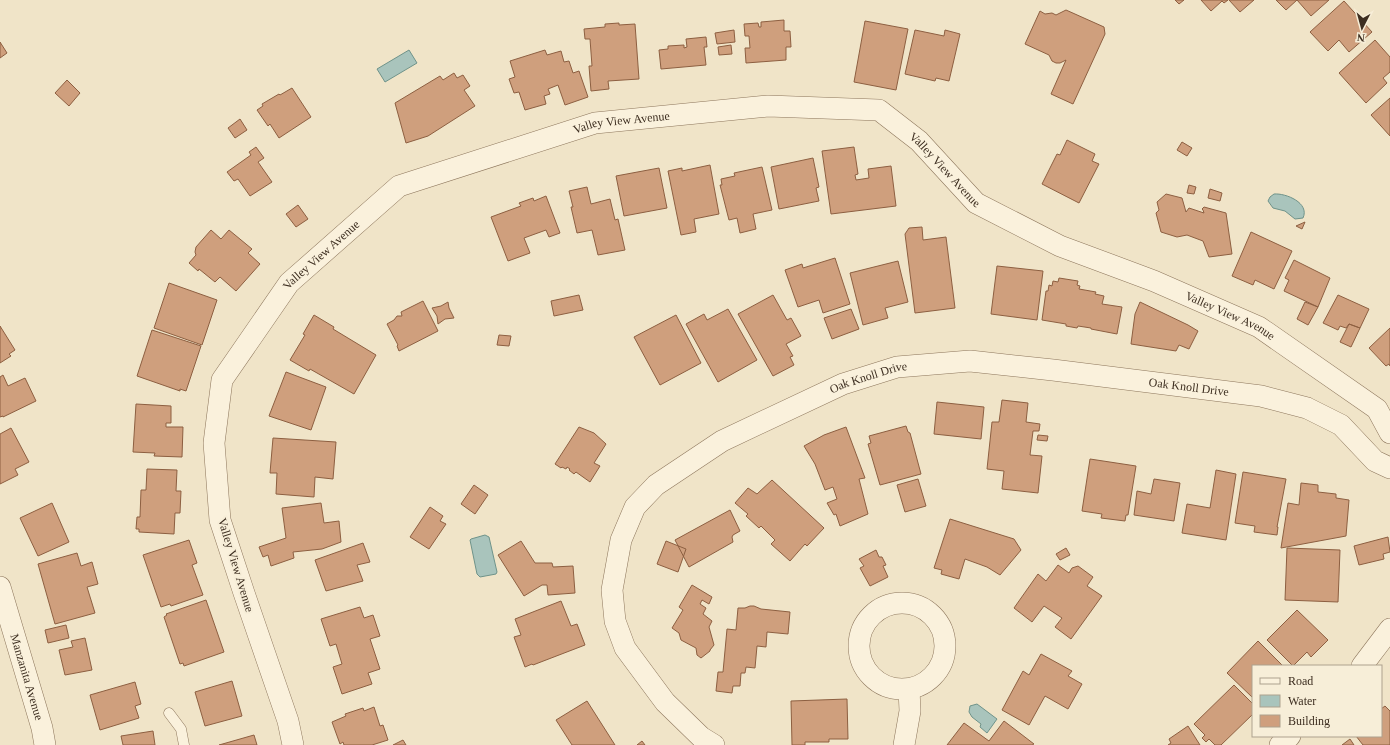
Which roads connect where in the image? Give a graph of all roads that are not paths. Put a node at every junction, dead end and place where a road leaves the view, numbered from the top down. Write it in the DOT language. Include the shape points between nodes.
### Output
graph roads {
  1 [pos="1390,433"];
  2 [pos="1390,468"];
  3 [pos="0,588"];
  4 [pos="1390,629"];
  5 [pos="1363,665"];
  6 [pos="909,689"];
  7 [pos="170,714"];
  8 [pos="1289,737"];
  9 [pos="46,745"];
  10 [pos="184,745"];
  11 [pos="293,745"];
  12 [pos="714,745"];
  13 [pos="904,745"];
  14 [pos="1280,745"];
  1 -- 11 [label="street, Valley View Avenue" via="1376,409 1259,327 1154,281 1060,246 976,203 919,141 879,110 768,106 595,123 399,186 289,283 222,380 214,444 220,520 288,721"];
  2 -- 12 [label="street, Oak Knoll Drive" via="1376,461 1341,425 1307,408 1261,396 970,361 897,367 843,384 722,441 656,486 635,507 621,540 612,590 615,621 625,648 665,702 701,737"];
  3 -- 9 [label="street, Manzanita Avenue"];
  4 -- 5 [label="street"];
  6 -- 6 [label="street" via="927,682 940,667 945,649 942,630 931,614 914,604 895,603 877,610 864,625 858,643 862,662 873,678 890,688"];
  6 -- 13 [label="street" via="910,711"];
  7 -- 10 [label="lane" via="181,730"];
  8 -- 14 [label="street"];
}
